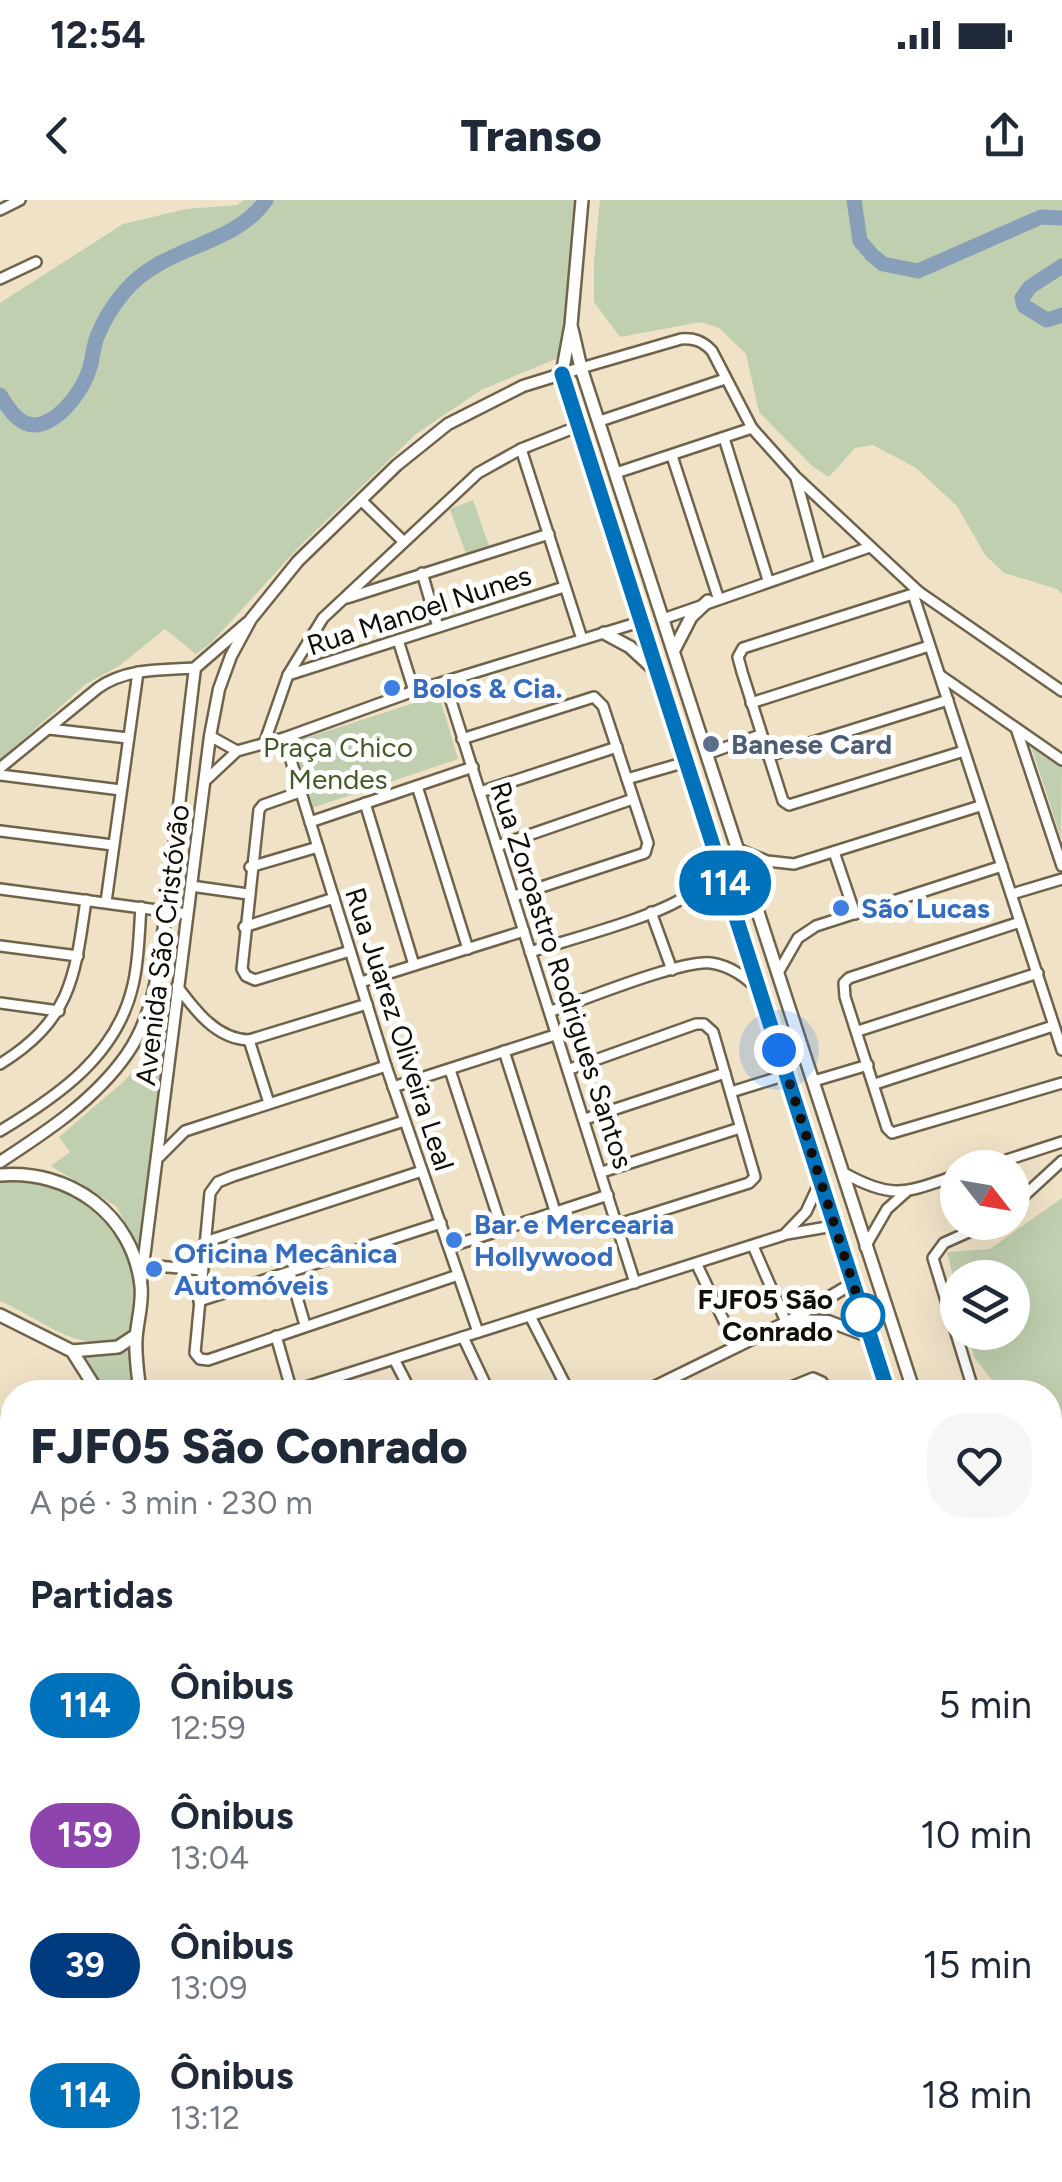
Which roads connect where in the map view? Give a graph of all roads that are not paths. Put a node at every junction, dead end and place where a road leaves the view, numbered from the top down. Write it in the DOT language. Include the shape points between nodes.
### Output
graph roads {
  1 [pos="20,200"];
  2 [pos="582,200"];
  3 [pos="0,210"];
  4 [pos="36,262"];
  5 [pos="0,279"];
  6 [pos="571,325"];
  7 [pos="581,368"];
  8 [pos="562,374"];
  9 [pos="725,379"];
  10 [pos="600,421"];
  11 [pos="579,426"];
  12 [pos="752,428"];
  13 [pos="724,438"];
  14 [pos="521,449"];
  15 [pos="672,456"];
  16 [pos="616,473"];
  17 [pos="795,476"];
  18 [pos="361,500"];
  19 [pos="549,534"];
  20 [pos="403,541"];
  21 [pos="870,547"];
  22 [pos="819,563"];
  23 [pos="422,573"];
  24 [pos="768,580"];
  25 [pos="564,587"];
  26 [pos="916,593"];
  27 [pos="713,599"];
  28 [pos="342,600"];
  29 [pos="251,619"];
  30 [pos="663,619"];
  31 [pos="643,621"];
  32 [pos="438,627"];
  33 [pos="604,633"];
  34 [pos="582,639"];
  35 [pos="398,640"];
  36 [pos="928,646"];
  37 [pos="674,650"];
  38 [pos="210,653"];
  39 [pos="231,656"];
  40 [pos="195,668"];
  41 [pos="138,672"];
  42 [pos="660,675"];
  43 [pos="940,675"];
  44 [pos="288,676"];
  45 [pos="445,682"];
  46 [pos="687,691"];
  47 [pos="1062,691"];
  48 [pos="414,692"];
  49 [pos="666,698"];
  50 [pos="948,700"];
  51 [pos="751,703"];
  52 [pos="692,711"];
  53 [pos="671,713"];
  54 [pos="49,729"];
  55 [pos="1017,730"];
  56 [pos="760,735"];
  57 [pos="210,736"];
  58 [pos="128,738"];
  59 [pos="284,738"];
  60 [pos="462,740"];
  61 [pos="264,744"];
  62 [pos="617,747"];
  63 [pos="238,751"];
  64 [pos="964,752"];
  65 [pos="707,754"];
  66 [pos="768,756"];
  67 [pos="1062,760"];
  68 [pos="686,762"];
  69 [pos="473,767"];
  70 [pos="0,772"];
  71 [pos="628,779"];
  72 [pos="205,781"];
  73 [pos="417,786"];
  74 [pos="121,790"];
  75 [pos="300,792"];
  76 [pos="480,792"];
  77 [pos="633,799"];
  78 [pos="364,803"];
  79 [pos="980,806"];
  80 [pos="310,822"];
  81 [pos="0,831"];
  82 [pos="113,844"];
  83 [pos="318,846"];
  84 [pos="497,846"];
  85 [pos="713,846"];
  86 [pos="738,849"];
  87 [pos="1060,850"];
  88 [pos="834,852"];
  89 [pos="1002,866"];
  90 [pos="1062,866"];
  91 [pos="250,867"];
  92 [pos="1062,879"];
  93 [pos="191,886"];
  94 [pos="0,889"];
  95 [pos="248,894"];
  96 [pos="1012,894"];
  97 [pos="514,896"];
  98 [pos="334,898"];
  99 [pos="86,900"];
  100 [pos="106,902"];
  101 [pos="141,907"];
  102 [pos="166,912"];
  103 [pos="650,912"];
  104 [pos="187,914"];
  105 [pos="855,914"];
  106 [pos="1020,922"];
  107 [pos="244,926"];
  108 [pos="524,931"];
  109 [pos="0,946"];
  110 [pos="468,948"];
  111 [pos="350,951"];
  112 [pos="530,952"];
  113 [pos="78,956"];
  114 [pos="414,964"];
  115 [pos="672,970"];
  116 [pos="779,971"];
  117 [pos="1038,974"];
  118 [pos="361,982"];
  119 [pos="176,986"];
  120 [pos="761,992"];
  121 [pos="0,1003"];
  122 [pos="367,1004"];
  123 [pos="59,1010"];
  124 [pos="551,1011"];
  125 [pos="1053,1026"];
  126 [pos="774,1028"];
  127 [pos="796,1028"];
  128 [pos="858,1031"];
  129 [pos="558,1034"];
  130 [pos="249,1040"];
  131 [pos="800,1044"];
  132 [pos="779,1050"];
  133 [pos="1062,1050"];
  134 [pos="504,1051"];
  135 [pos="2,1061"];
  136 [pos="868,1064"];
  137 [pos="386,1066"];
  138 [pos="570,1069"];
  139 [pos="450,1070"];
  140 [pos="725,1072"];
  141 [pos="786,1075"];
  142 [pos="814,1081"];
  143 [pos="1062,1083"];
  144 [pos="875,1084"];
  145 [pos="393,1087"];
  146 [pos="731,1092"];
  147 [pos="269,1103"];
  148 [pos="585,1119"];
  149 [pos="404,1121"];
  150 [pos="740,1128"];
  151 [pos="0,1131"];
  152 [pos="1062,1142"];
  153 [pos="1030,1152"];
  154 [pos="158,1157"];
  155 [pos="1062,1161"];
  156 [pos="0,1162"];
  157 [pos="422,1171"];
  158 [pos="602,1172"];
  159 [pos="844,1173"];
  160 [pos="0,1175"];
  161 [pos="820,1182"];
  162 [pos="940,1182"];
  163 [pos="1030,1190"];
  164 [pos="906,1192"];
  165 [pos="608,1195"];
  166 [pos="555,1212"];
  167 [pos="441,1224"];
  168 [pos="618,1224"];
  169 [pos="834,1226"];
  170 [pos="502,1229"];
  171 [pos="784,1235"];
  172 [pos="951,1240"];
  173 [pos="205,1242"];
  174 [pos="753,1246"];
  175 [pos="449,1247"];
  176 [pos="866,1247"];
  177 [pos="145,1264"];
  178 [pos="697,1264"];
  179 [pos="202,1270"];
  180 [pos="290,1272"];
  181 [pos="458,1275"];
  182 [pos="854,1282"];
  183 [pos="141,1283"];
  184 [pos="635,1283"];
  185 [pos="199,1301"];
  186 [pos="0,1315"];
  187 [pos="531,1318"];
  188 [pos="788,1321"];
  189 [pos="306,1325"];
  190 [pos="478,1332"];
  191 [pos="136,1335"];
  192 [pos="276,1336"];
  193 [pos="463,1338"];
  194 [pos="870,1338"];
  195 [pos="736,1346"];
  196 [pos="72,1351"];
  197 [pos="395,1360"];
  198 [pos="90,1380"];
  199 [pos="139,1380"];
  200 [pos="288,1380"];
  201 [pos="330,1380"];
  202 [pos="405,1380"];
  203 [pos="483,1380"];
  204 [pos="562,1380"];
  205 [pos="668,1380"];
  206 [pos="884,1380"];
  207 [pos="910,1380"];
  208 [pos="970,1380"];
  1 -- 3 [label="street"];
  2 -- 6 [label="main road"];
  4 -- 5 [label="street"];
  6 -- 7 [label="main road"];
  6 -- 8 [label="main road"];
  7 -- 8 [label="street"];
  7 -- 9 [label="street" via="690,338 712,350"];
  7 -- 10 [label="main road"];
  8 -- 11 [label="main road"];
  8 -- 18 [label="street" via="448,424"];
  9 -- 10 [label="street"];
  9 -- 12 [label="street"];
  10 -- 16 [label="main road"];
  11 -- 14 [label="street"];
  11 -- 31 [label="main road"];
  12 -- 13 [label="street"];
  12 -- 17 [label="street"];
  13 -- 15 [label="street"];
  13 -- 24 [label="street"];
  14 -- 19 [label="street"];
  14 -- 20 [label="street" via="478,473"];
  15 -- 16 [label="street"];
  15 -- 27 [label="street"];
  16 -- 30 [label="main road"];
  17 -- 21 [label="street"];
  17 -- 22 [label="street"];
  18 -- 20 [label="street"];
  18 -- 29 [label="street"];
  19 -- 23 [label="street"];
  19 -- 25 [label="street"];
  20 -- 28 [label="street"];
  21 -- 22 [label="street"];
  21 -- 26 [label="street"];
  22 -- 24 [label="street"];
  23 -- 28 [label="street"];
  23 -- 32 [label="street"];
  24 -- 27 [label="street"];
  25 -- 32 [label="street, Rua Manoel Nunes"];
  25 -- 34 [label="street"];
  26 -- 36 [label="street"];
  26 -- 47 [label="street"];
  26 -- 51 [label="street" via="740,650"];
  27 -- 30 [label="street"];
  27 -- 37 [label="main road" via="691,617"];
  28 -- 44 [label="street" via="315,627"];
  29 -- 38 [label="street"];
  29 -- 39 [label="street, Avenida São Cristóvão"];
  30 -- 37 [label="main road"];
  31 -- 33 [label="street"];
  31 -- 42 [label="main road"];
  32 -- 35 [label="street, Rua Manoel Nunes"];
  33 -- 34 [label="street"];
  33 -- 42 [label="main road"];
  34 -- 45 [label="street"];
  35 -- 44 [label="street, Rua Manoel Nunes"];
  35 -- 48 [label="street"];
  36 -- 43 [label="street"];
  36 -- 51 [label="street"];
  37 -- 46 [label="main road"];
  38 -- 39 [label="street" via="225,650"];
  38 -- 40 [label="street"];
  39 -- 57 [label="street, Avenida São Cristóvão"];
  40 -- 41 [label="street"];
  40 -- 102 [label="street, Avenida São Cristóvão"];
  41 -- 54 [label="street" via="105,682"];
  41 -- 58 [label="street"];
  42 -- 49 [label="main road"];
  43 -- 50 [label="street"];
  43 -- 55 [label="street"];
  44 -- 61 [label="street"];
  45 -- 48 [label="street"];
  45 -- 60 [label="street, Rua Zoroastro Rodrigues Santos"];
  46 -- 49 [label="main road"];
  46 -- 52 [label="main road"];
  48 -- 59 [label="street"];
  49 -- 53 [label="main road"];
  50 -- 64 [label="street"];
  50 -- 66 [label="street"];
  51 -- 56 [label="street"];
  52 -- 53 [label="main road" via="678,706"];
  52 -- 65 [label="main road"];
  53 -- 68 [label="main road"];
  54 -- 58 [label="street"];
  54 -- 70 [label="street"];
  55 -- 67 [label="street"];
  55 -- 87 [label="street"];
  56 -- 65 [label="street"];
  56 -- 66 [label="street"];
  57 -- 63 [label="street"];
  57 -- 72 [label="street, Avenida São Cristóvão"];
  58 -- 74 [label="street"];
  59 -- 61 [label="street"];
  59 -- 75 [label="street, Rua Juarez Oliveira Leal"];
  60 -- 62 [label="street" via="594,697"];
  60 -- 69 [label="street, Rua Zoroastro Rodrigues Santos"];
  61 -- 63 [label="street"];
  62 -- 71 [label="street"];
  62 -- 76 [label="street"];
  63 -- 72 [label="street"];
  64 -- 66 [label="street" via="793,806 783,801"];
  64 -- 79 [label="street"];
  65 -- 86 [label="main road"];
  68 -- 71 [label="street"];
  68 -- 85 [label="main road"];
  69 -- 73 [label="street"];
  69 -- 76 [label="street, Rua Zoroastro Rodrigues Santos"];
  70 -- 74 [label="street"];
  71 -- 77 [label="street"];
  72 -- 93 [label="street, Avenida São Cristóvão"];
  73 -- 78 [label="street"];
  73 -- 110 [label="street"];
  74 -- 82 [label="street"];
  75 -- 80 [label="street, Rua Juarez Oliveira Leal"];
  75 -- 91 [label="street" via="260,807"];
  76 -- 84 [label="street, Rua Zoroastro Rodrigues Santos"];
  77 -- 84 [label="street"];
  77 -- 97 [label="street" via="648,843 644,854"];
  78 -- 80 [label="street"];
  78 -- 114 [label="street"];
  79 -- 88 [label="street"];
  79 -- 89 [label="street"];
  80 -- 83 [label="street, Rua Juarez Oliveira Leal"];
  81 -- 82 [label="street"];
  82 -- 100 [label="street"];
  83 -- 91 [label="street"];
  83 -- 98 [label="street, Rua Juarez Oliveira Leal"];
  84 -- 97 [label="street, Rua Zoroastro Rodrigues Santos"];
  85 -- 103 [label="street" via="688,894"];
  85 -- 120 [label="main road"];
  86 -- 88 [label="street" via="788,865"];
  86 -- 116 [label="main road"];
  87 -- 90 [label="street"];
  88 -- 105 [label="street"];
  89 -- 96 [label="street"];
  89 -- 105 [label="street"];
  91 -- 95 [label="street"];
  92 -- 96 [label="street"];
  93 -- 95 [label="street"];
  93 -- 104 [label="street, Avenida São Cristóvão"];
  94 -- 99 [label="street"];
  95 -- 107 [label="street"];
  96 -- 106 [label="street"];
  97 -- 108 [label="street, Rua Zoroastro Rodrigues Santos"];
  98 -- 107 [label="street"];
  98 -- 111 [label="street, Rua Juarez Oliveira Leal"];
  99 -- 100 [label="street"];
  99 -- 113 [label="street"];
  100 -- 101 [label="street"];
  101 -- 102 [label="street"];
  101 -- 151 [label="street" via="134,984 105,1045 73,1082"];
  102 -- 104 [label="street"];
  102 -- 156 [label="street, Avenida São Cristóvão" via="154,996 128,1052 80,1104"];
  103 -- 112 [label="street"];
  103 -- 115 [label="street"];
  104 -- 119 [label="street, Avenida São Cristóvão"];
  105 -- 116 [label="street" via="803,933"];
  106 -- 117 [label="street"];
  106 -- 128 [label="street" via="846,980"];
  107 -- 111 [label="street" via="242,969 255,980"];
  108 -- 110 [label="street"];
  108 -- 112 [label="street, Rua Zoroastro Rodrigues Santos"];
  109 -- 113 [label="street"];
  110 -- 114 [label="street"];
  111 -- 118 [label="street, Rua Juarez Oliveira Leal"];
  112 -- 124 [label="street, Rua Zoroastro Rodrigues Santos"];
  113 -- 123 [label="street"];
  114 -- 118 [label="street"];
  115 -- 120 [label="street" via="714,964 744,976"];
  115 -- 124 [label="street"];
  116 -- 127 [label="main road"];
  117 -- 125 [label="street"];
  117 -- 128 [label="street"];
  118 -- 122 [label="street, Rua Juarez Oliveira Leal"];
  119 -- 130 [label="street" via="216,1029"];
  119 -- 154 [label="street, Avenida São Cristóvão"];
  120 -- 126 [label="main road"];
  121 -- 123 [label="street"];
  122 -- 130 [label="street"];
  122 -- 137 [label="street, Rua Juarez Oliveira Leal"];
  123 -- 135 [label="street"];
  124 -- 129 [label="street, Rua Zoroastro Rodrigues Santos"];
  125 -- 133 [label="street"];
  125 -- 144 [label="street"];
  126 -- 127 [label="main road" via="785,1036"];
  126 -- 132 [label="main road"];
  127 -- 131 [label="main road"];
  128 -- 136 [label="street"];
  129 -- 134 [label="street"];
  129 -- 138 [label="street, Rua Zoroastro Rodrigues Santos"];
  130 -- 147 [label="street"];
  131 -- 132 [label="main road"];
  131 -- 142 [label="main road"];
  132 -- 141 [label="main road"];
  134 -- 139 [label="street"];
  134 -- 166 [label="street"];
  136 -- 142 [label="street"];
  136 -- 144 [label="street"];
  137 -- 145 [label="street, Rua Juarez Oliveira Leal"];
  137 -- 147 [label="street"];
  138 -- 140 [label="street" via="700,1023 714,1032"];
  138 -- 148 [label="street, Rua Zoroastro Rodrigues Santos"];
  139 -- 145 [label="street"];
  139 -- 170 [label="street"];
  140 -- 146 [label="street"];
  140 -- 148 [label="street"];
  141 -- 146 [label="street"];
  141 -- 161 [label="main road"];
  142 -- 159 [label="main road"];
  143 -- 144 [label="street" via="896,1134 887,1128"];
  145 -- 149 [label="street, Rua Juarez Oliveira Leal"];
  146 -- 150 [label="street"];
  147 -- 154 [label="street" via="185,1131"];
  148 -- 158 [label="street, Rua Zoroastro Rodrigues Santos"];
  149 -- 157 [label="street, Rua Juarez Oliveira Leal"];
  149 -- 173 [label="street" via="218,1182 210,1193"];
  150 -- 158 [label="street"];
  150 -- 168 [label="street" via="756,1172 752,1182"];
  152 -- 153 [label="street"];
  154 -- 177 [label="street, Avenida São Cristóvão"];
  155 -- 163 [label="street"];
  157 -- 167 [label="street, Rua Juarez Oliveira Leal"];
  157 -- 173 [label="street"];
  158 -- 165 [label="street, Rua Zoroastro Rodrigues Santos"];
  159 -- 164 [label="street" via="884,1191"];
  159 -- 176 [label="main road"];
  160 -- 183 [label="main road" via="49,1178 92,1198 123,1232"];
  161 -- 169 [label="main road"];
  161 -- 171 [label="street" via="806,1212"];
  162 -- 164 [label="street"];
  164 -- 176 [label="street" via="887,1209"];
  165 -- 166 [label="street"];
  165 -- 168 [label="street, Rua Zoroastro Rodrigues Santos"];
  166 -- 170 [label="street"];
  167 -- 175 [label="street, Rua Juarez Oliveira Leal"];
  167 -- 180 [label="street"];
  168 -- 184 [label="street, Rua Zoroastro Rodrigues Santos"];
  169 -- 171 [label="street"];
  169 -- 182 [label="main road"];
  170 -- 175 [label="street"];
  171 -- 174 [label="street"];
  172 -- 208 [label="street" via="934,1258"];
  173 -- 179 [label="street"];
  174 -- 178 [label="street"];
  174 -- 188 [label="street"];
  175 -- 181 [label="street, Rua Juarez Oliveira Leal"];
  176 -- 207 [label="main road"];
  177 -- 179 [label="street"];
  177 -- 183 [label="street, Avenida São Cristóvão"];
  178 -- 184 [label="street"];
  178 -- 195 [label="street"];
  179 -- 185 [label="street"];
  180 -- 185 [label="street"];
  180 -- 189 [label="street"];
  181 -- 189 [label="street"];
  181 -- 190 [label="street, Rua Juarez Oliveira Leal"];
  182 -- 188 [label="street"];
  182 -- 194 [label="main road"];
  183 -- 191 [label="main road"];
  184 -- 187 [label="street"];
  185 -- 192 [label="street" via="193,1342 200,1359"];
  186 -- 196 [label="main road"];
  187 -- 190 [label="street"];
  187 -- 204 [label="street"];
  188 -- 194 [label="street" via="828,1321"];
  188 -- 195 [label="street"];
  189 -- 192 [label="street"];
  190 -- 193 [label="street"];
  191 -- 196 [label="main road" via="118,1347"];
  191 -- 199 [label="main road"];
  192 -- 200 [label="street"];
  193 -- 197 [label="street"];
  193 -- 203 [label="street"];
  194 -- 206 [label="main road"];
  195 -- 205 [label="street"];
  196 -- 198 [label="main road"];
  197 -- 201 [label="street"];
  197 -- 202 [label="street"];
}
